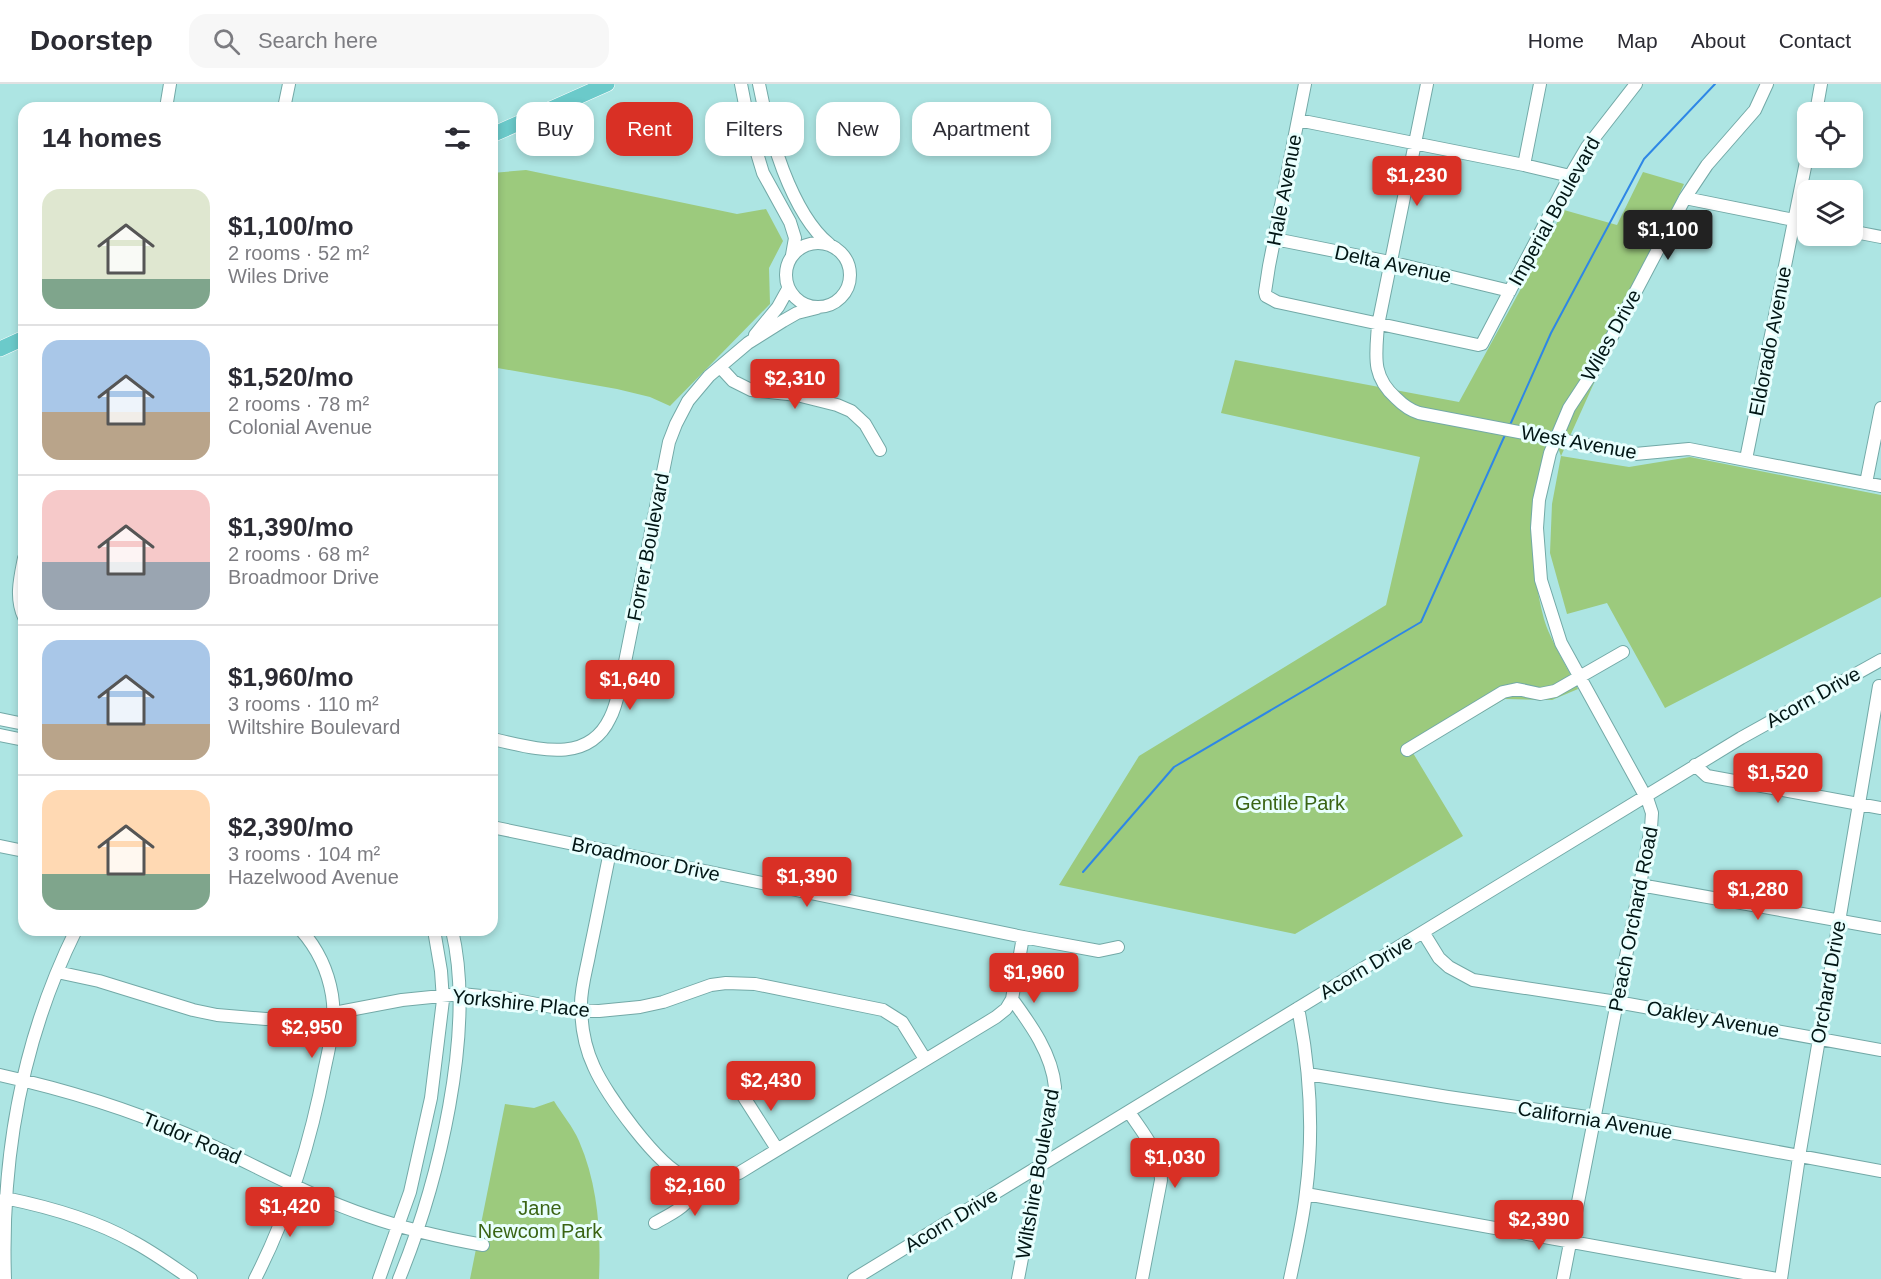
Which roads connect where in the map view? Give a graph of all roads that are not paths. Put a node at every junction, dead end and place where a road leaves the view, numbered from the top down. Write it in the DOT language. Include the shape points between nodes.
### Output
graph roads {
  1 [pos="171,84"];
  2 [pos="289,84"];
  3 [pos="607,84"];
  4 [pos="741,84"];
  5 [pos="759,84"];
  6 [pos="1305,84"];
  7 [pos="1427,84"];
  8 [pos="1540,84"];
  9 [pos="1636,84"];
  10 [pos="1767,84"];
  11 [pos="1821,84"];
  12 [pos="167,102"];
  13 [pos="285,102"];
  14 [pos="1818,102"];
  15 [pos="1298,120"];
  16 [pos="498,132"];
  17 [pos="1415,143"];
  18 [pos="1524,165"];
  19 [pos="1805,168"];
  20 [pos="1570,176"];
  21 [pos="1685,198"];
  22 [pos="1794,220"];
  23 [pos="1863,234"];
  24 [pos="1881,237"];
  25 [pos="1275,239"];
  26 [pos="830,245"];
  27 [pos="792,255"];
  28 [pos="1390,262"];
  29 [pos="788,289"];
  30 [pos="1510,291"];
  31 [pos="817,308"];
  32 [pos="1378,325"];
  33 [pos="18,341"];
  34 [pos="748,343"];
  35 [pos="0,349"];
  36 [pos="721,368"];
  37 [pos="1881,408"];
  38 [pos="1555,438"];
  39 [pos="880,450"];
  40 [pos="1746,459"];
  41 [pos="1866,483"];
  42 [pos="1881,486"];
  43 [pos="1623,652"];
  44 [pos="1881,660"];
  45 [pos="1869,666"];
  46 [pos="1578,677"];
  47 [pos="1880,686"];
  48 [pos="0,719"];
  49 [pos="18,723"];
  50 [pos="0,735"];
  51 [pos="18,739"];
  52 [pos="498,740"];
  53 [pos="1407,750"];
  54 [pos="1695,765"];
  55 [pos="1646,797"];
  56 [pos="1858,803"];
  57 [pos="1881,808"];
  58 [pos="498,828"];
  59 [pos="0,846"];
  60 [pos="18,850"];
  61 [pos="610,852"];
  62 [pos="1640,885"];
  63 [pos="1839,921"];
  64 [pos="1881,928"];
  65 [pos="1423,932"];
  66 [pos="73,936"];
  67 [pos="306,936"];
  68 [pos="435,936"];
  69 [pos="454,936"];
  70 [pos="1023,937"];
  71 [pos="1118,947"];
  72 [pos="57,972"];
  73 [pos="461,994"];
  74 [pos="443,995"];
  75 [pos="1012,999"];
  76 [pos="1617,1002"];
  77 [pos="1298,1008"];
  78 [pos="582,1011"];
  79 [pos="333,1014"];
  80 [pos="1819,1039"];
  81 [pos="1881,1050"];
  82 [pos="925,1059"];
  83 [pos="1308,1074"];
  84 [pos="0,1075"];
  85 [pos="22,1080"];
  86 [pos="740,1091"];
  87 [pos="1129,1112"];
  88 [pos="1594,1119"];
  89 [pos="777,1149"];
  90 [pos="1799,1157"];
  91 [pos="1040,1166"];
  92 [pos="1881,1171"];
  93 [pos="696,1180"];
  94 [pos="294,1184"];
  95 [pos="1306,1194"];
  96 [pos="5,1198"];
  97 [pos="655,1224"];
  98 [pos="400,1225"];
  99 [pos="417,1231"];
  100 [pos="1570,1242"];
  101 [pos="483,1245"];
  102 [pos="6,1279"];
  103 [pos="191,1279"];
  104 [pos="255,1279"];
  105 [pos="379,1279"];
  106 [pos="399,1279"];
  107 [pos="854,1279"];
  108 [pos="1018,1279"];
  109 [pos="1142,1279"];
  110 [pos="1290,1279"];
  111 [pos="1563,1279"];
  112 [pos="1779,1279"];
  1 -- 12 [label="street"];
  2 -- 13 [label="street"];
  3 -- 16 [label="main road"];
  4 -- 27 [label="street" via="763,173 795,238"];
  5 -- 26 [label="street, Forrer Boulevard" via="794,194 816,234"];
  6 -- 15 [label="street, Hale Avenue"];
  7 -- 17 [label="street, West Avenue"];
  8 -- 18 [label="street"];
  9 -- 20 [label="street, Imperial Boulevard" via="1587,147"];
  10 -- 21 [label="street, Wiles Drive" via="1755,110 1707,165"];
  11 -- 14 [label="street"];
  15 -- 17 [label="street"];
  15 -- 25 [label="street, Hale Avenue"];
  17 -- 18 [label="street"];
  17 -- 28 [label="street, West Avenue"];
  18 -- 20 [label="street"];
  19 -- 22 [label="street, Eldorado Avenue"];
  20 -- 30 [label="street, Imperial Boulevard"];
  21 -- 22 [label="street"];
  21 -- 38 [label="street, Wiles Drive"];
  22 -- 40 [label="street, Eldorado Avenue"];
  23 -- 24 [label="street"];
  25 -- 28 [label="street, Delta Avenue"];
  25 -- 32 [label="street, Hale Avenue" via="1266,296 1277,302"];
  26 -- 27 [label="street" via="812,243"];
  26 -- 31 [label="street, Forrer Boulevard" via="846,258 850,280 836,303"];
  27 -- 29 [label="street" via="786,266"];
  28 -- 30 [label="street, Delta Avenue"];
  28 -- 32 [label="street, West Avenue"];
  29 -- 31 [label="street" via="796,300"];
  29 -- 34 [label="street, Forrer Boulevard"];
  30 -- 32 [label="street, Imperial Boulevard" via="1482,345"];
  31 -- 34 [label="street, Forrer Boulevard" via="797,313"];
  32 -- 38 [label="street, West Avenue" via="1375,365 1385,389 1409,410"];
  33 -- 35 [label="main road"];
  34 -- 36 [label="street, Forrer Boulevard"];
  36 -- 39 [label="street" via="733,381 750,390 797,395 851,411 866,424"];
  36 -- 52 [label="street, Forrer Boulevard" via="688,401 669,442 619,691 607,724 586,744 569,749 547,750"];
  37 -- 41 [label="street"];
  38 -- 40 [label="street, West Avenue" via="1635,454 1689,449"];
  38 -- 46 [label="street, Peach Orchard Road" via="1539,500 1540,570 1561,643"];
  40 -- 41 [label="street, West Avenue"];
  41 -- 42 [label="street, West Avenue"];
  43 -- 46 [label="street"];
  44 -- 45 [label="street, Acorn Drive"];
  45 -- 47 [label="street"];
  45 -- 54 [label="street, Acorn Drive"];
  46 -- 53 [label="street" via="1555,691 1540,694 1517,689 1503,692"];
  46 -- 55 [label="street, Peach Orchard Road"];
  47 -- 56 [label="street, Orchard Drive"];
  48 -- 49 [label="street"];
  50 -- 51 [label="street"];
  54 -- 55 [label="street, Acorn Drive"];
  54 -- 56 [label="street" via="1707,776"];
  55 -- 62 [label="street, Peach Orchard Road" via="1652,819"];
  55 -- 65 [label="street, Acorn Drive"];
  56 -- 57 [label="street"];
  56 -- 63 [label="street, Orchard Drive"];
  58 -- 61 [label="street, Broadmoor Drive"];
  59 -- 60 [label="street"];
  61 -- 70 [label="street, Broadmoor Drive"];
  61 -- 78 [label="street"];
  62 -- 63 [label="street"];
  62 -- 76 [label="street, Peach Orchard Road"];
  63 -- 64 [label="street"];
  63 -- 80 [label="street, Orchard Drive"];
  65 -- 76 [label="street, Oakley Avenue" via="1449,967 1473,980"];
  65 -- 77 [label="street, Acorn Drive"];
  66 -- 72 [label="street"];
  67 -- 79 [label="street" via="324,966"];
  68 -- 74 [label="street"];
  69 -- 73 [label="street"];
  70 -- 71 [label="street, Broadmoor Drive" via="1099,951"];
  70 -- 75 [label="street"];
  72 -- 79 [label="street, Yorkshire Place" via="218,1015 289,1019"];
  72 -- 85 [label="street"];
  73 -- 74 [label="street, Yorkshire Place"];
  73 -- 78 [label="street, Yorkshire Place"];
  73 -- 99 [label="street" via="449,1101"];
  74 -- 79 [label="street, Yorkshire Place"];
  74 -- 98 [label="street" via="431,1098"];
  75 -- 82 [label="street" via="1000,1015"];
  75 -- 91 [label="street, Wiltshire Boulevard" via="1054,1072 1054,1099"];
  76 -- 80 [label="street, Oakley Avenue"];
  76 -- 88 [label="street, Peach Orchard Road"];
  77 -- 83 [label="street"];
  77 -- 87 [label="street, Acorn Drive"];
  78 -- 82 [label="street, Yorkshire Place" via="640,1007 726,983 755,984 883,1010 902,1022"];
  78 -- 93 [label="street" via="593,1064 609,1094 665,1165"];
  79 -- 94 [label="street" via="323,1079"];
  80 -- 81 [label="street, Oakley Avenue"];
  80 -- 90 [label="street, Orchard Drive"];
  82 -- 89 [label="street"];
  83 -- 88 [label="street, California Avenue"];
  83 -- 95 [label="street"];
  84 -- 85 [label="street, Tudor Road"];
  85 -- 94 [label="street, Tudor Road" via="155,1121"];
  85 -- 96 [label="street"];
  86 -- 89 [label="street"];
  87 -- 91 [label="street, Acorn Drive"];
  87 -- 109 [label="street" via="1155,1151 1161,1170"];
  88 -- 90 [label="street, California Avenue"];
  88 -- 100 [label="street, Peach Orchard Road"];
  89 -- 93 [label="street" via="727,1178"];
  90 -- 92 [label="street, California Avenue"];
  90 -- 112 [label="street, Orchard Drive"];
  91 -- 107 [label="street, Acorn Drive"];
  91 -- 108 [label="street, Wiltshire Boulevard"];
  93 -- 97 [label="street" via="689,1201"];
  94 -- 98 [label="street, Tudor Road" via="367,1216"];
  94 -- 104 [label="street"];
  95 -- 100 [label="street"];
  95 -- 110 [label="street"];
  96 -- 102 [label="street"];
  96 -- 103 [label="street" via="89,1220 131,1240"];
  98 -- 99 [label="street, Tudor Road"];
  98 -- 105 [label="street"];
  99 -- 101 [label="street, Tudor Road"];
  99 -- 106 [label="street"];
  100 -- 111 [label="street, Peach Orchard Road"];
  100 -- 112 [label="street"];
}
